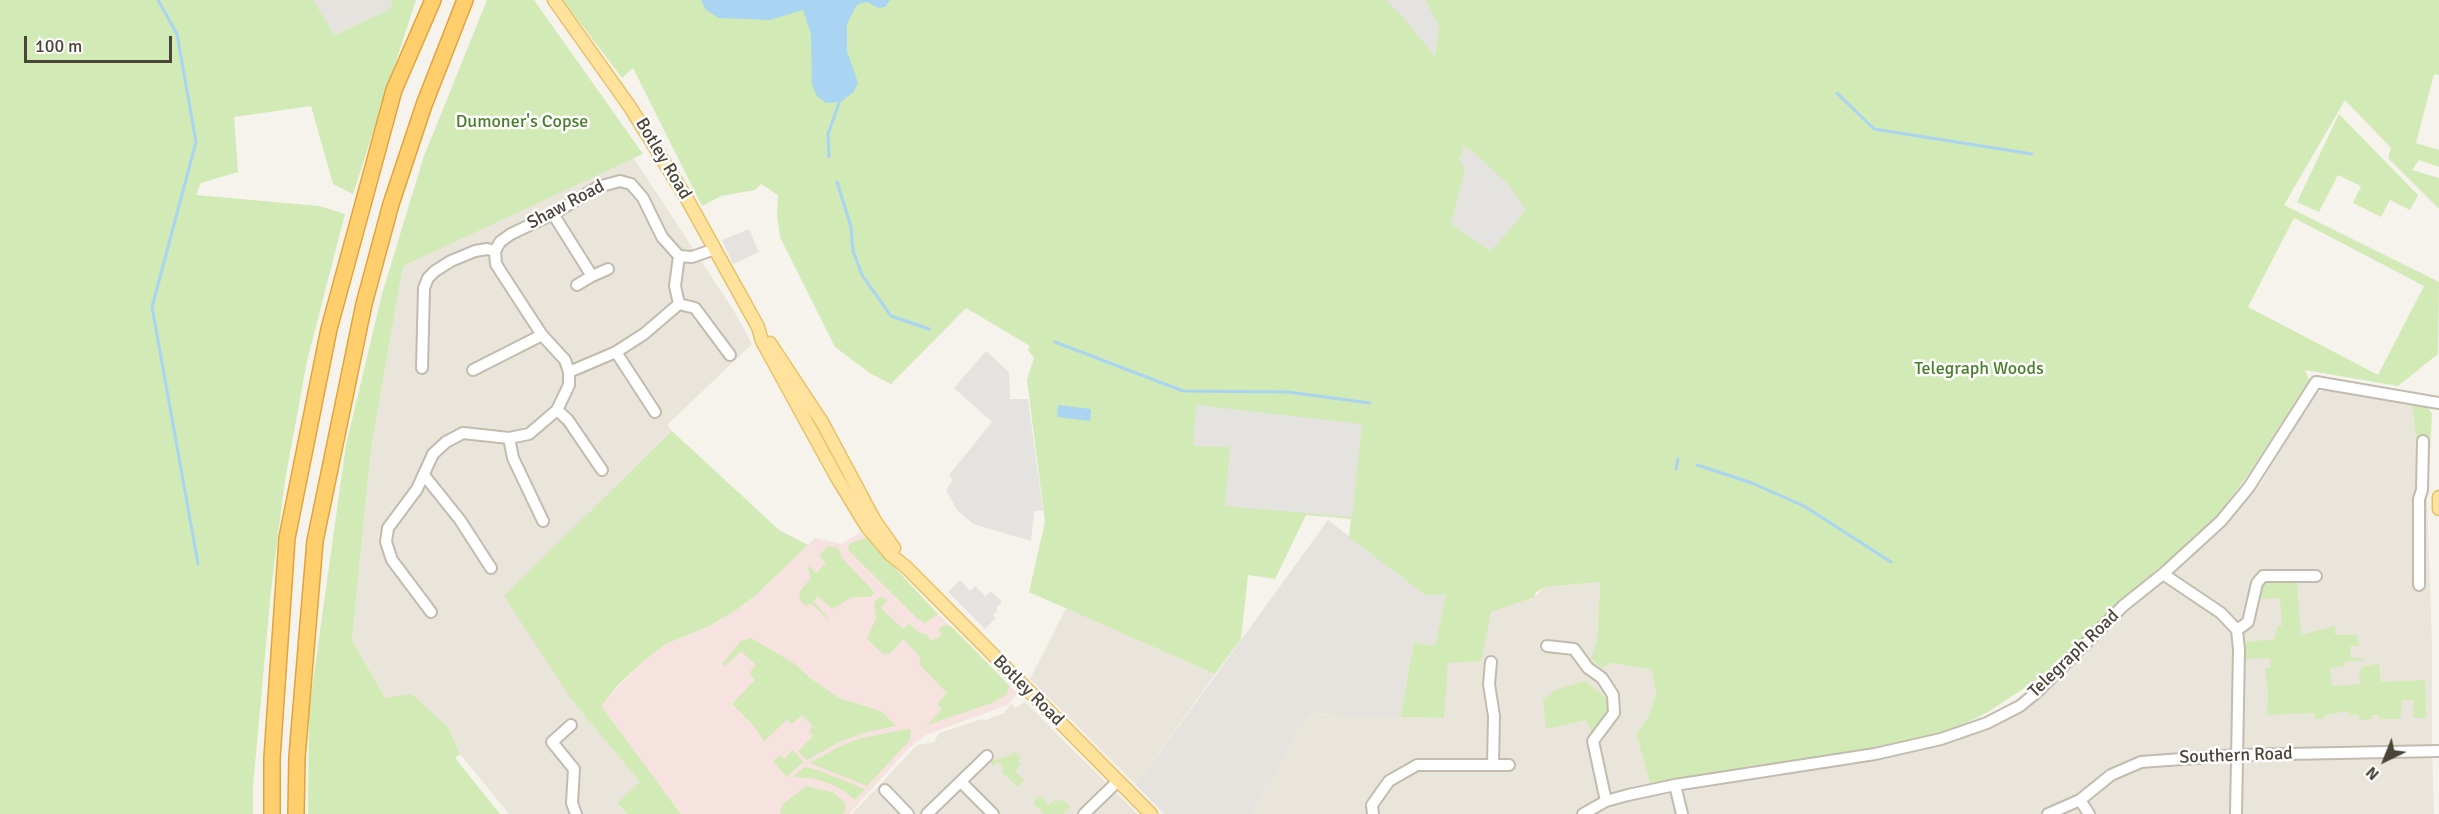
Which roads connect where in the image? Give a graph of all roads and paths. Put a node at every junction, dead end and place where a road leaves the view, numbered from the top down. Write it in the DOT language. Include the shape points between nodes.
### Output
graph roads {
  1 [pos="433,0"];
  2 [pos="465,0"];
  3 [pos="554,0"];
  4 [pos="553,214"];
  5 [pos="715,249"];
  6 [pos="495,251"];
  7 [pos="679,256"];
  8 [pos="608,269"];
  9 [pos="592,276"];
  10 [pos="577,285"];
  11 [pos="679,304"];
  12 [pos="542,335"];
  13 [pos="616,352"];
  14 [pos="730,355"];
  15 [pos="422,368"];
  16 [pos="473,370"];
  17 [pos="569,372"];
  18 [pos="2439,403"];
  19 [pos="557,410"];
  20 [pos="655,412"];
  21 [pos="509,438"];
  22 [pos="2423,441"];
  23 [pos="602,470"];
  24 [pos="424,475"];
  25 [pos="2419,499"];
  26 [pos="2439,501"];
  27 [pos="2439,509"];
  28 [pos="543,521"];
  29 [pos="491,568"];
  30 [pos="2163,574"];
  31 [pos="2316,576"];
  32 [pos="2419,585"];
  33 [pos="431,612"];
  34 [pos="2236,630"];
  35 [pos="1547,646"];
  36 [pos="1491,662"];
  37 [pos="571,725"];
  38 [pos="2439,751"];
  39 [pos="2237,755"];
  40 [pos="987,756"];
  41 [pos="1493,765"];
  42 [pos="1509,765"];
  43 [pos="1118,781"];
  44 [pos="962,783"];
  45 [pos="1675,786"];
  46 [pos="885,790"];
  47 [pos="2080,800"];
  48 [pos="1606,801"];
  49 [pos="272,814"];
  50 [pos="296,814"];
  51 [pos="576,814"];
  52 [pos="908,814"];
  53 [pos="927,814"];
  54 [pos="993,814"];
  55 [pos="1084,814"];
  56 [pos="1151,814"];
  57 [pos="1372,814"];
  58 [pos="1582,814"];
  59 [pos="1682,814"];
  60 [pos="2048,814"];
  61 [pos="2089,814"];
  62 [pos="2236,814"];
  1 -- 49 [label="highway" via="394,90 329,328 289,527 272,758"];
  2 -- 50 [label="highway" via="391,204 345,394 315,542"];
  3 -- 5 [label="main road, Botley Road" via="630,106"];
  4 -- 6 [label="street, Shaw Road" via="511,234"];
  4 -- 7 [label="street, Shaw Road" via="598,187 627,182 643,198 662,237"];
  4 -- 9 [label="street"];
  5 -- 7 [label="street" via="692,257"];
  5 -- 43 [label="main road, Botley Road" via="758,327 795,378 875,521 906,567"];
  6 -- 12 [label="street" via="496,264"];
  6 -- 15 [label="street" via="475,251 451,261 428,278 424,288"];
  7 -- 11 [label="street" via="675,286"];
  8 -- 9 [label="street"];
  9 -- 10 [label="street"];
  11 -- 13 [label="street" via="656,326"];
  11 -- 14 [label="street" via="695,308 719,332"];
  12 -- 16 [label="street"];
  12 -- 17 [label="street" via="565,360"];
  13 -- 17 [label="street"];
  13 -- 20 [label="street"];
  17 -- 19 [label="street" via="569,385"];
  18 -- 30 [label="street, Telegraph Road" via="2316,381 2242,496"];
  19 -- 21 [label="street" via="529,434"];
  19 -- 23 [label="street"];
  21 -- 24 [label="street" via="463,433 433,453"];
  21 -- 28 [label="street" via="513,458"];
  22 -- 25 [label="street"];
  24 -- 29 [label="street"];
  24 -- 33 [label="street" via="387,528 386,543 392,560"];
  25 -- 26 [label="street"];
  25 -- 32 [label="street"];
  26 -- 27 [label="main road"];
  30 -- 34 [label="street" via="2221,613"];
  30 -- 45 [label="street, Telegraph Road" via="2123,606 2037,692 1987,723 1941,739 1875,754"];
  31 -- 34 [label="street" via="2263,576 2257,583 2248,622"];
  34 -- 39 [label="street"];
  35 -- 48 [label="street" via="1574,649 1588,668 1602,678 1613,696 1614,713 1593,741"];
  36 -- 41 [label="street"];
  37 -- 51 [label="street" via="552,742 574,769 572,803"];
  38 -- 39 [label="street, Southern Road"];
  39 -- 47 [label="street, Southern Road" via="2141,762 2111,775"];
  39 -- 62 [label="street"];
  40 -- 44 [label="street"];
  41 -- 42 [label="street"];
  41 -- 57 [label="street" via="1417,765 1389,782 1372,805"];
  43 -- 55 [label="street"];
  43 -- 56 [label="main road, Botley Road"];
  44 -- 53 [label="street"];
  44 -- 54 [label="street"];
  45 -- 48 [label="street, Telegraph Road"];
  45 -- 59 [label="street"];
  46 -- 52 [label="street"];
  47 -- 60 [label="street, Southern Road"];
  47 -- 61 [label="street"];
  48 -- 58 [label="street, Telegraph Road"];
}
